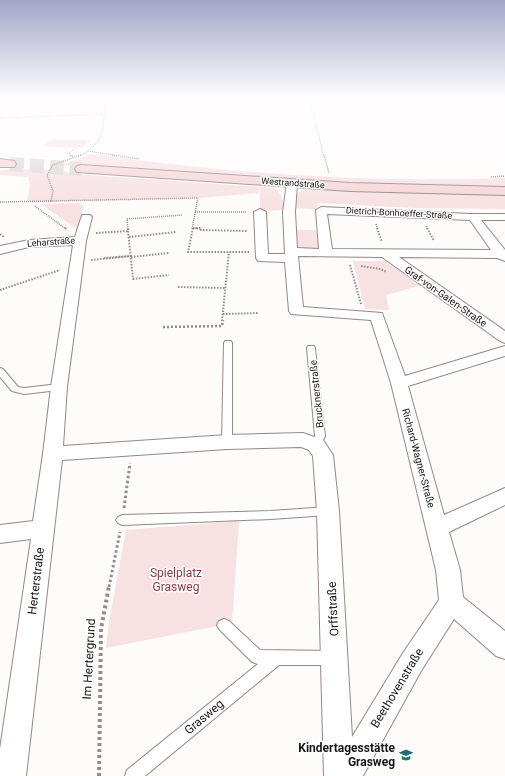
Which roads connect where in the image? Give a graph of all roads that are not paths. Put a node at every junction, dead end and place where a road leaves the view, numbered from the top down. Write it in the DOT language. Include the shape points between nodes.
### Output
graph roads {
  1 [pos="81,169"];
  2 [pos="292,183"];
  3 [pos="505,191"];
  4 [pos="260,212"];
  5 [pos="86,217"];
  6 [pos="475,217"];
  7 [pos="505,217"];
  8 [pos="76,239"];
  9 [pos="0,250"];
  10 [pos="326,253"];
  11 [pos="386,254"];
  12 [pos="291,255"];
  13 [pos="503,255"];
  14 [pos="505,338"];
  15 [pos="228,343"];
  16 [pos="311,348"];
  17 [pos="505,351"];
  18 [pos="0,371"];
  19 [pos="399,383"];
  20 [pos="59,387"];
  21 [pos="227,442"];
  22 [pos="316,444"];
  23 [pos="53,454"];
  24 [pos="505,496"];
  25 [pos="328,511"];
  26 [pos="122,520"];
  27 [pos="437,528"];
  28 [pos="43,529"];
  29 [pos="0,534"];
  30 [pos="451,602"];
  31 [pos="224,625"];
  32 [pos="505,647"];
  33 [pos="276,658"];
  34 [pos="335,658"];
  35 [pos="11,776"];
  36 [pos="133,776"];
  37 [pos="339,776"];
  38 [pos="346,776"];
  1 -- 2 [label="main road, Westrandstraße"];
  2 -- 3 [label="main road, Westrandstraße" via="445,191"];
  2 -- 12 [label="street" via="289,206"];
  4 -- 12 [label="street" via="262,258"];
  5 -- 8 [label="street, Leharstraße"];
  6 -- 7 [label="street, Dietrich-Bonhoeffer-Straße"];
  6 -- 10 [label="street, Dietrich-Bonhoeffer-Straße" via="321,210"];
  6 -- 13 [label="street" via="476,222"];
  8 -- 9 [label="street, Leharstraße" via="41,242"];
  8 -- 20 [label="street, Herterstraße" via="76,264"];
  10 -- 11 [label="street"];
  10 -- 12 [label="street"];
  11 -- 13 [label="street"];
  11 -- 14 [label="street, Graf-von-Galen-Straße"];
  12 -- 19 [label="street, Richard-Wagner-Straße" via="296,310 371,315"];
  15 -- 21 [label="lane"];
  16 -- 22 [label="lane, Brucknerstraße" via="320,436"];
  17 -- 19 [label="street"];
  18 -- 20 [label="lane" via="15,389 24,391"];
  19 -- 27 [label="street, Richard-Wagner-Straße"];
  20 -- 23 [label="street, Herterstraße"];
  21 -- 22 [label="street, Brucknerstraße" via="303,440"];
  21 -- 23 [label="street, Brucknerstraße"];
  22 -- 25 [label="street, Orffstraße" via="323,455"];
  23 -- 28 [label="street, Herterstraße"];
  24 -- 27 [label="street"];
  25 -- 26 [label="lane"];
  25 -- 34 [label="street, Orffstraße"];
  27 -- 30 [label="street, Richard-Wagner-Straße" via="448,570"];
  28 -- 29 [label="street"];
  28 -- 35 [label="street, Herterstraße"];
  30 -- 32 [label="street"];
  30 -- 38 [label="street, Beethovenstraße" via="412,662"];
  31 -- 33 [label="lane" via="257,657"];
  33 -- 34 [label="lane"];
  33 -- 36 [label="lane, Grasweg"];
  34 -- 37 [label="street, Orffstraße"];
}
